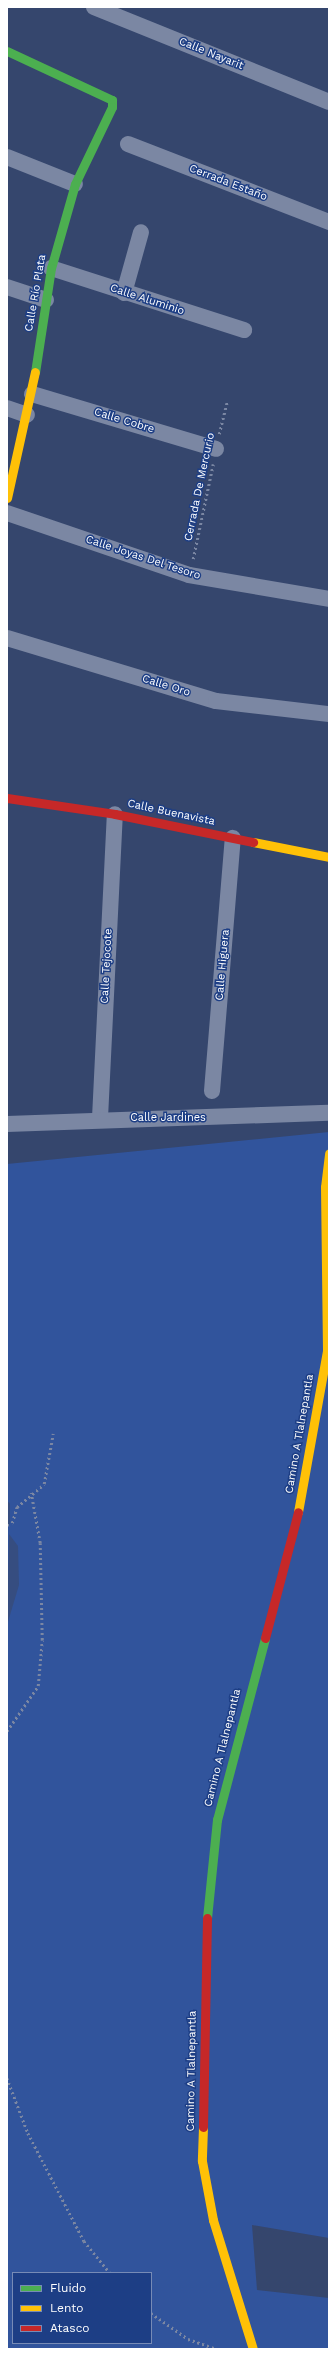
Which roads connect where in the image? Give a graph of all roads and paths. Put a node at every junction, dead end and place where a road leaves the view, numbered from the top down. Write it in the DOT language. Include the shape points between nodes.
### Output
graph roads {
  1 [pos="94,7"];
  2 [pos="7,51"];
  3 [pos="329,102"];
  4 [pos="128,144"];
  5 [pos="7,157"];
  6 [pos="75,184"];
  7 [pos="329,222"];
  8 [pos="140,232"];
  9 [pos="51,268"];
  10 [pos="7,287"];
  11 [pos="124,292"];
  12 [pos="46,300"];
  13 [pos="244,330"];
  14 [pos="32,394"];
  15 [pos="227,402"];
  16 [pos="7,408"];
  17 [pos="27,415"];
  18 [pos="216,449"];
  19 [pos="7,498"];
  20 [pos="7,513"];
  21 [pos="189,575"];
  22 [pos="329,599"];
  23 [pos="7,638"];
  24 [pos="329,714"];
  25 [pos="7,798"];
  26 [pos="115,814"];
  27 [pos="233,838"];
  28 [pos="329,857"];
  29 [pos="212,1092"];
  30 [pos="329,1112"];
  31 [pos="100,1118"];
  32 [pos="7,1124"];
  33 [pos="329,1153"];
  34 [pos="53,1434"];
  35 [pos="31,1493"];
  36 [pos="7,1525"];
  37 [pos="7,1731"];
  38 [pos="7,2078"];
  39 [pos="109,2272"];
  40 [pos="152,2314"];
  41 [pos="217,2349"];
  42 [pos="253,2349"];
  1 -- 3 [label="street, Calle Nayarit"];
  2 -- 6 [label="street, Calle Río Plata" via="112,100 112,107"];
  4 -- 7 [label="street, Cerrada Estaño"];
  5 -- 6 [label="street"];
  6 -- 9 [label="street, Calle Río Plata"];
  8 -- 11 [label="street"];
  9 -- 11 [label="street, Calle Aluminio"];
  9 -- 12 [label="street, Calle Río Plata"];
  10 -- 12 [label="street"];
  11 -- 13 [label="street, Calle Aluminio"];
  12 -- 14 [label="street, Calle Río Plata"];
  14 -- 17 [label="street, Calle Río Plata"];
  14 -- 18 [label="street, Calle Cobre"];
  15 -- 18 [label="path, Cerrada De Mercurio"];
  16 -- 17 [label="street"];
  17 -- 19 [label="street, Calle Río Plata"];
  18 -- 21 [label="path, Cerrada De Mercurio"];
  20 -- 21 [label="street, Calle Joyas Del Tesoro"];
  21 -- 22 [label="street, Calle Joyas Del Tesoro"];
  23 -- 24 [label="street, Calle Oro" via="216,701"];
  25 -- 26 [label="street, Calle Buenavista"];
  26 -- 27 [label="street, Calle Buenavista"];
  26 -- 31 [label="street, Calle Tejocote"];
  27 -- 28 [label="street, Calle Buenavista"];
  27 -- 29 [label="street, Calle Higuera"];
  30 -- 31 [label="street, Calle Jardines" via="262,1117"];
  31 -- 32 [label="street, Calle Jardines"];
  33 -- 42 [label="street, Camino A Tlalnepantla" via="325,1187 327,1351 293,1540 234,1746 218,1820 207,1908 202,2161 213,2220"];
  34 -- 35 [label="path" via="44,1484"];
  35 -- 36 [label="path" via="17,1506 12,1523"];
  35 -- 37 [label="path" via="40,1543 42,1640 38,1686"];
  38 -- 39 [label="path" via="28,2133 84,2241"];
  40 -- 41 [label="path" via="188,2339"];
}
